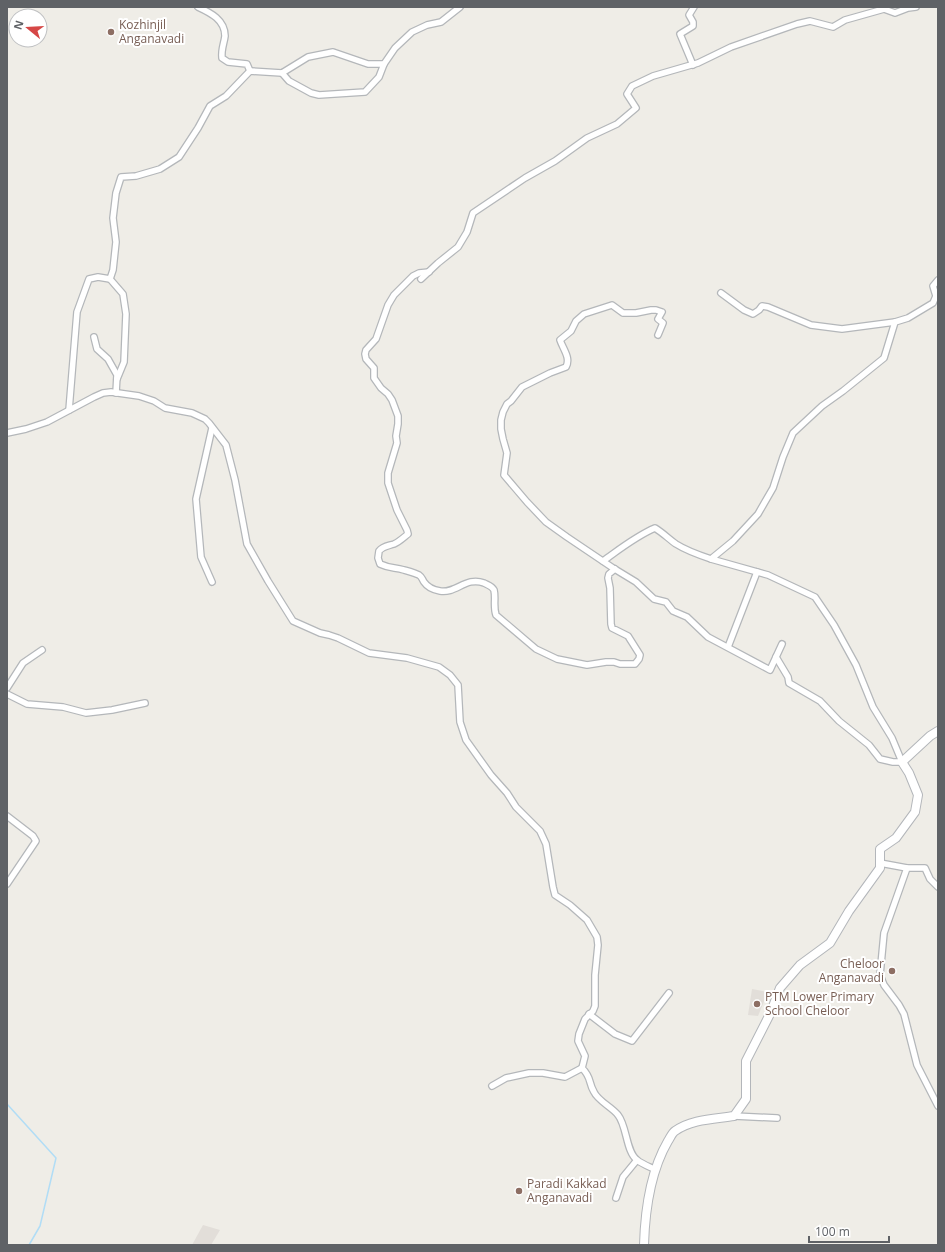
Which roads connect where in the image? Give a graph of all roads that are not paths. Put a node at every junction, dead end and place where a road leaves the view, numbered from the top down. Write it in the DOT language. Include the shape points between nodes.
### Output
graph roads {
  1 [pos="198,7"];
  2 [pos="460,7"];
  3 [pos="694,7"];
  4 [pos="916,7"];
  5 [pos="884,8"];
  6 [pos="384,64"];
  7 [pos="693,65"];
  8 [pos="250,71"];
  9 [pos="282,73"];
  10 [pos="429,272"];
  11 [pos="110,279"];
  12 [pos="421,279"];
  13 [pos="938,280"];
  14 [pos="721,293"];
  15 [pos="895,322"];
  16 [pos="658,335"];
  17 [pos="94,337"];
  18 [pos="117,379"];
  19 [pos="116,393"];
  20 [pos="69,410"];
  21 [pos="212,428"];
  22 [pos="7,432"];
  23 [pos="711,559"];
  24 [pos="603,561"];
  25 [pos="615,569"];
  26 [pos="757,572"];
  27 [pos="212,582"];
  28 [pos="782,644"];
  29 [pos="728,648"];
  30 [pos="42,650"];
  31 [pos="776,657"];
  32 [pos="10,678"];
  33 [pos="7,688"];
  34 [pos="7,694"];
  35 [pos="145,703"];
  36 [pos="938,731"];
  37 [pos="902,762"];
  38 [pos="7,816"];
  39 [pos="880,863"];
  40 [pos="907,868"];
  41 [pos="7,884"];
  42 [pos="938,887"];
  43 [pos="669,993"];
  44 [pos="589,1014"];
  45 [pos="582,1068"];
  46 [pos="492,1086"];
  47 [pos="938,1106"];
  48 [pos="734,1116"];
  49 [pos="777,1118"];
  50 [pos="637,1160"];
  51 [pos="656,1170"];
  52 [pos="616,1198"];
  53 [pos="644,1245"];
  1 -- 8 [label="street" via="218,18 223,26 225,36 222,58 228,62 247,64"];
  2 -- 6 [label="street" via="441,22 426,25 412,32 395,48"];
  3 -- 7 [label="street" via="690,14 693,26 680,34"];
  4 -- 5 [label="street" via="895,13"];
  5 -- 7 [label="street" via="844,20 834,27 810,21 797,24 731,47"];
  6 -- 9 [label="street" via="368,64 332,52 308,57"];
  6 -- 9 [label="street" via="379,77 365,92 319,95 289,81"];
  7 -- 10 [label="street" via="653,76 632,86 627,94 636,108 617,124 587,138 473,213 467,232 458,247"];
  8 -- 9 [label="street"];
  8 -- 11 [label="street" via="226,96 210,106 179,158 160,169 122,177 116,193 113,218 116,242"];
  10 -- 12 [label="street"];
  10 -- 25 [label="street" via="413,276 394,295 376,339 365,354 374,368 374,378 392,400 398,416 397,443 388,473 388,483 408,534 395,544 383,547 379,551 380,564 421,576 428,587 442,592 471,581 487,584 493,588 496,615 536,648 557,659 587,665 606,662 635,664 640,655 628,636 612,628 611,624 608,578"];
  11 -- 18 [label="street" via="123,294 126,314 124,362"];
  11 -- 20 [label="street" via="89,279 77,312"];
  13 -- 15 [label="street" via="933,286 936,296 933,303 908,318"];
  14 -- 15 [label="street" via="753,314 762,306 768,307 811,325 842,329"];
  15 -- 23 [label="street" via="884,358 822,406 793,433 772,488 758,514 733,541"];
  16 -- 24 [label="street" via="663,323 658,318 662,312 656,310 624,313 612,304 584,314 560,340 567,356 566,367 522,387 503,412 501,429 507,453 504,475 546,522"];
  17 -- 18 [label="street" via="97,349 108,360 117,374"];
  18 -- 19 [label="street"];
  19 -- 20 [label="street" via="103,393"];
  19 -- 21 [label="street" via="144,398 165,408 192,413 205,419"];
  20 -- 22 [label="street" via="47,422"];
  21 -- 27 [label="street" via="196,499 201,557"];
  21 -- 44 [label="street" via="226,446 236,480 247,544 293,621 369,653 407,658 439,667 458,685 460,722 466,740 516,807 540,831 546,844 555,895 587,920 597,937 596,1000 593,1011"];
  23 -- 24 [label="street" via="676,544 655,528 625,544"];
  23 -- 26 [label="street"];
  24 -- 25 [label="street"];
  25 -- 29 [label="street" via="636,582 654,599 666,602 673,611 687,617 708,637"];
  26 -- 29 [label="street"];
  26 -- 37 [label="street" via="815,597 856,665 873,708 892,738"];
  28 -- 31 [label="street"];
  29 -- 31 [label="street" via="770,670"];
  30 -- 32 [label="street" via="23,663"];
  31 -- 37 [label="street" via="789,683 820,701 869,745 880,759"];
  32 -- 33 [label="street"];
  34 -- 35 [label="street" via="27,704 63,707 86,713"];
  36 -- 37 [label="main road"];
  37 -- 39 [label="main road" via="918,795 915,812 896,838 880,849"];
  38 -- 41 [label="street" via="36,841"];
  39 -- 40 [label="street"];
  39 -- 48 [label="main road" via="880,868 849,911 830,944 800,965 780,988 746,1061 746,1099"];
  40 -- 42 [label="street" via="926,868 930,879"];
  40 -- 47 [label="street" via="884,932 880,974 884,985 904,1014 918,1065"];
  43 -- 44 [label="street" via="632,1042 615,1034"];
  44 -- 45 [label="street" via="579,1034 578,1042 585,1056"];
  45 -- 46 [label="street" via="565,1077 529,1073 506,1078"];
  45 -- 50 [label="street" via="591,1080 593,1092 619,1117 632,1155"];
  48 -- 49 [label="street"];
  48 -- 51 [label="main road" via="688,1124 674,1131 662,1152"];
  50 -- 51 [label="street"];
  50 -- 52 [label="street" via="623,1177"];
  51 -- 53 [label="main road" via="644,1219"];
}
